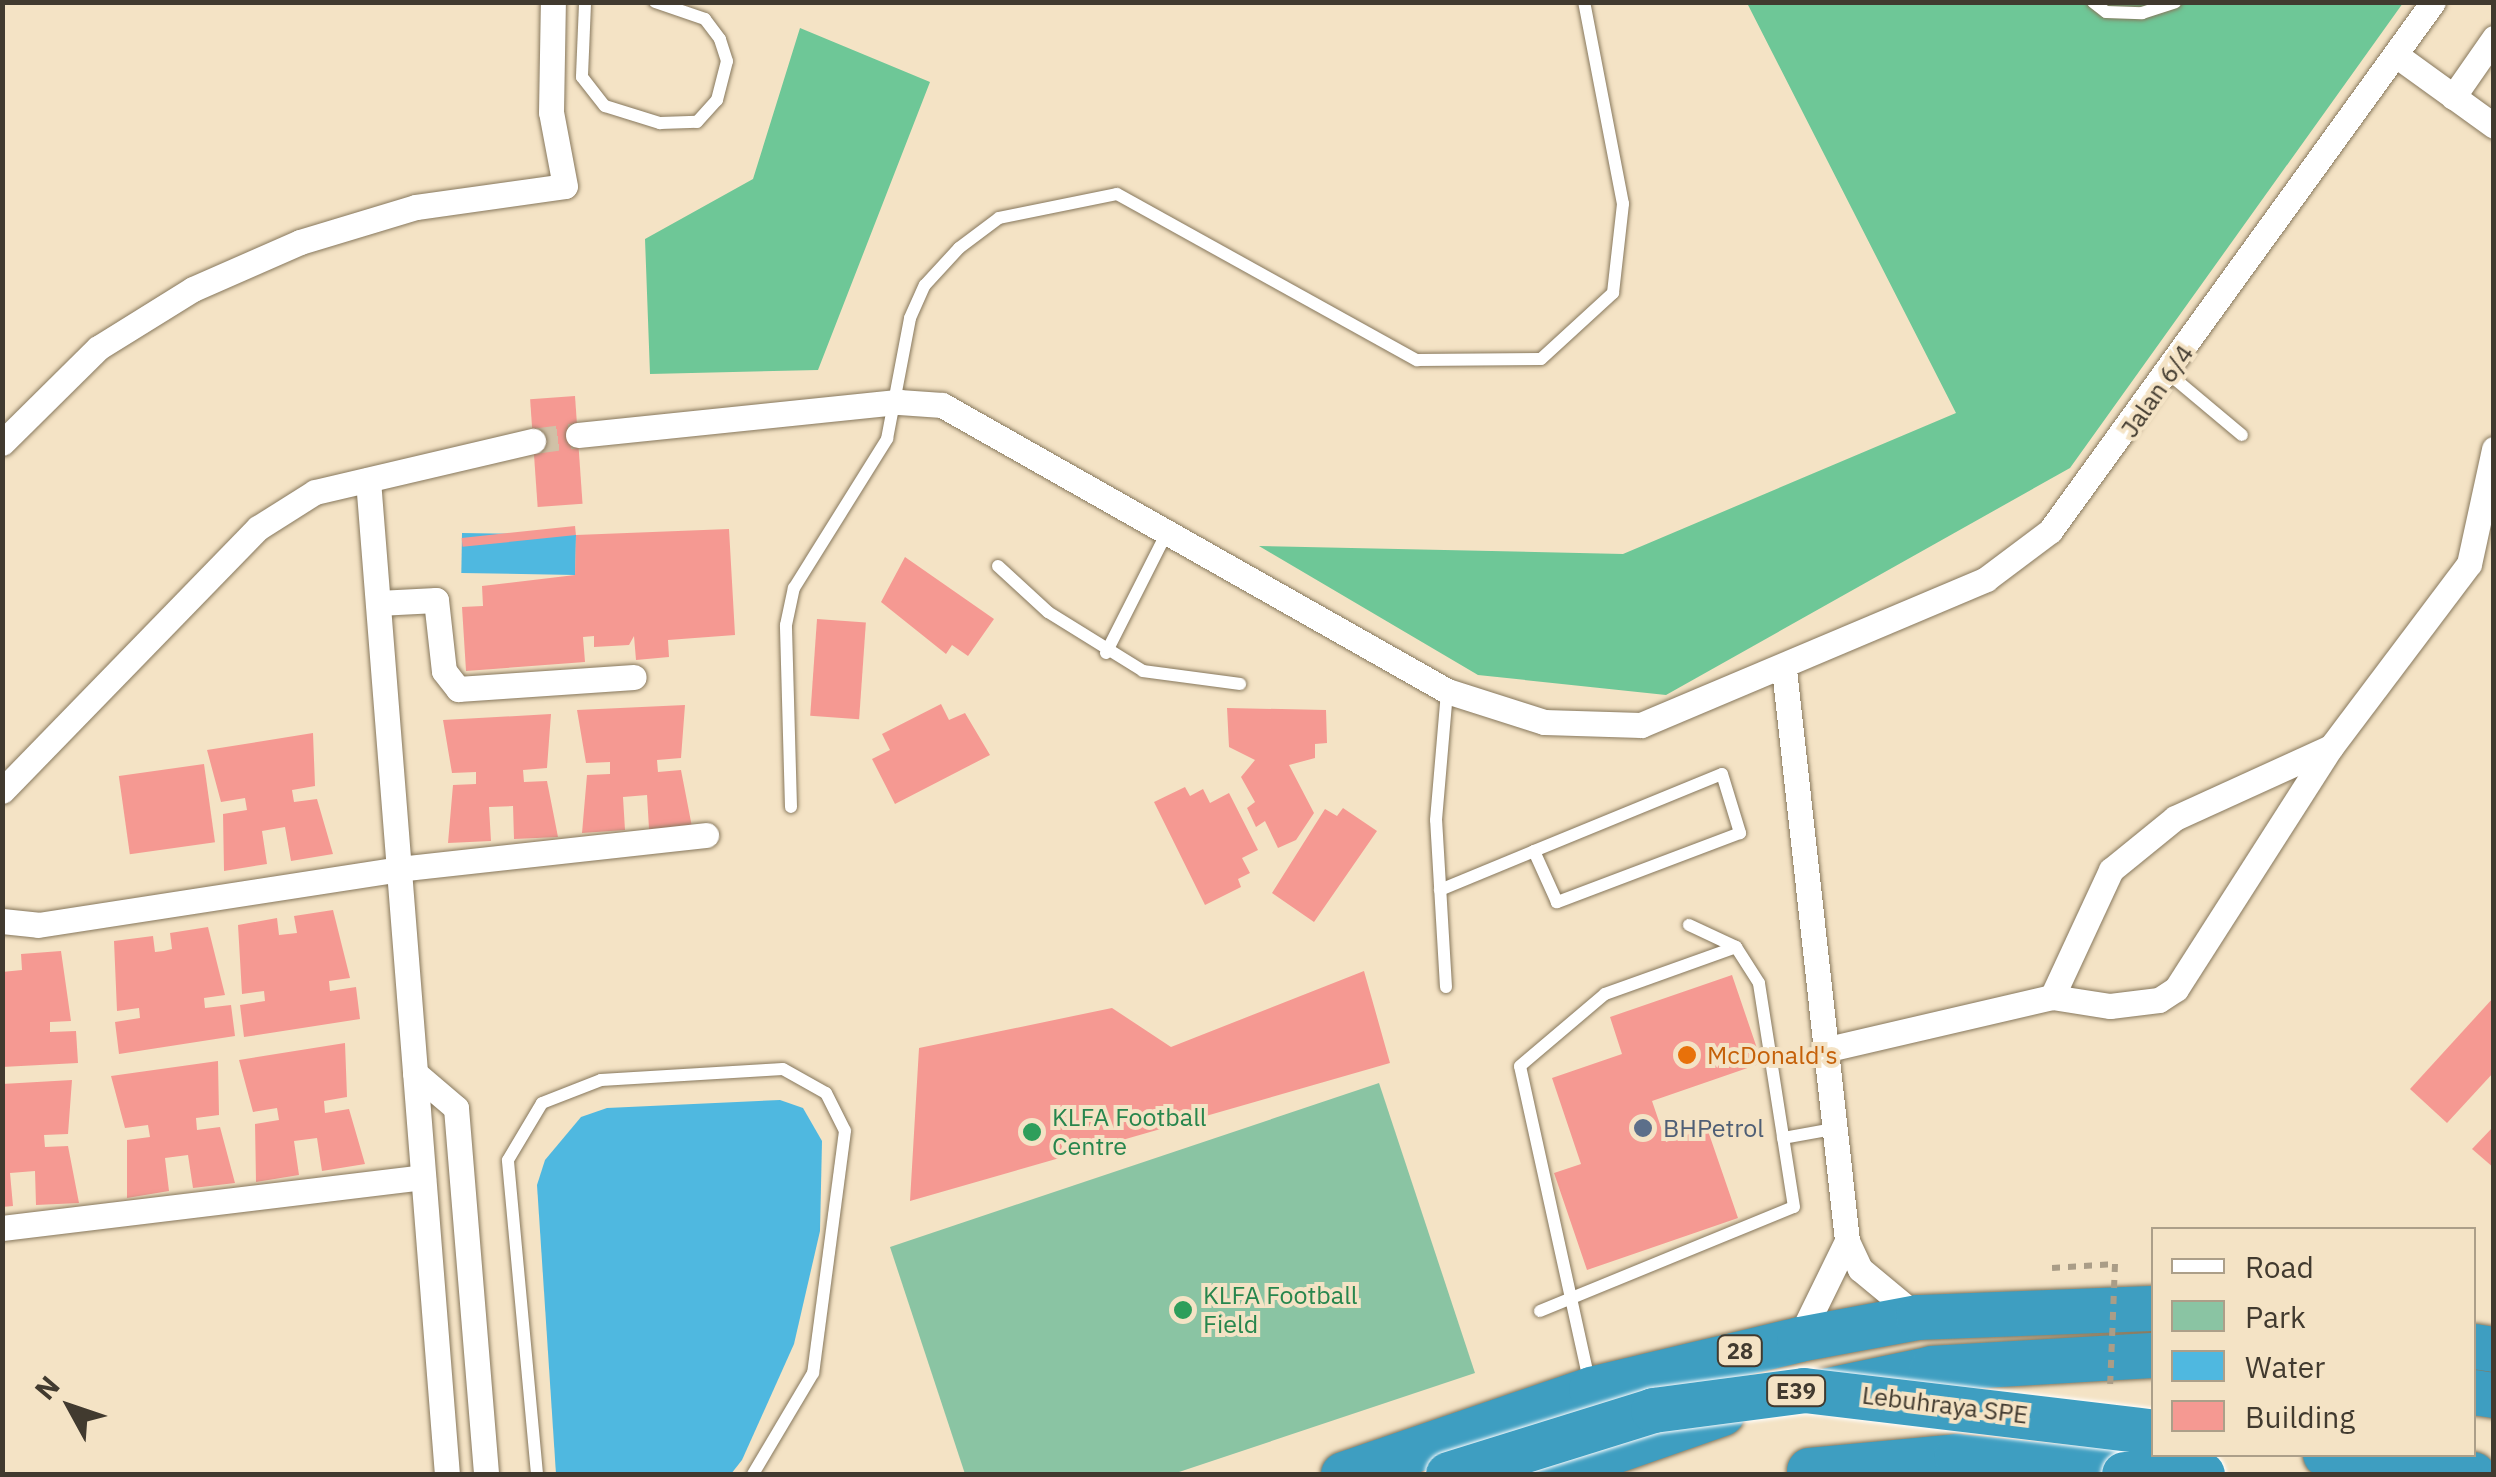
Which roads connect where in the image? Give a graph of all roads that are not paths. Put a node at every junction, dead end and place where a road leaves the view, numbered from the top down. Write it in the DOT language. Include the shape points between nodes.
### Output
graph roads {
  1 [pos="554,2"];
  2 [pos="655,2"];
  3 [pos="1584,2"];
  4 [pos="2093,2"];
  5 [pos="2175,2"];
  6 [pos="2433,2"];
  7 [pos="587,3"];
  8 [pos="2494,38"];
  9 [pos="2396,55"];
  10 [pos="2453,98"];
  11 [pos="2494,126"];
  12 [pos="2170,374"];
  13 [pos="900,402"];
  14 [pos="2242,434"];
  15 [pos="578,436"];
  16 [pos="533,440"];
  17 [pos="2,443"];
  18 [pos="2494,449"];
  19 [pos="368,480"];
  20 [pos="1167,532"];
  21 [pos="998,566"];
  22 [pos="378,603"];
  23 [pos="1106,653"];
  24 [pos="1784,669"];
  25 [pos="634,676"];
  26 [pos="1240,684"];
  27 [pos="1448,691"];
  28 [pos="2331,746"];
  29 [pos="2,791"];
  30 [pos="792,807"];
  31 [pos="706,835"];
  32 [pos="1534,851"];
  33 [pos="398,869"];
  34 [pos="1440,890"];
  35 [pos="2,921"];
  36 [pos="1689,925"];
  37 [pos="1736,947"];
  38 [pos="1446,987"];
  39 [pos="2052,998"];
  40 [pos="1824,1050"];
  41 [pos="415,1073"];
  42 [pos="1833,1129"];
  43 [pos="1784,1138"];
  44 [pos="424,1177"];
  45 [pos="2,1228"];
  46 [pos="1847,1241"];
  47 [pos="1569,1299"];
  48 [pos="2151,1308"];
  49 [pos="1540,1311"];
  50 [pos="1918,1317"];
  51 [pos="1799,1338"];
  52 [pos="2151,1356"];
  53 [pos="1591,1389"];
  54 [pos="2151,1432"];
  55 [pos="2347,1457"];
  56 [pos="1797,1472"];
  57 [pos="447,1474"];
  58 [pos="486,1474"];
  59 [pos="537,1474"];
  60 [pos="753,1474"];
  61 [pos="1343,1474"];
  62 [pos="1448,1474"];
  63 [pos="1547,1474"];
  64 [pos="1893,1474"];
  65 [pos="2124,1474"];
  66 [pos="2140,1474"];
  67 [pos="2202,1474"];
  68 [pos="2473,1474"];
  1 -- 17 [label="street" via="550,112 564,186 416,207 300,242 194,289 98,348"];
  2 -- 7 [label="lane" via="705,19 720,39 727,61 717,100 697,122 660,123 605,106 582,77"];
  3 -- 13 [label="lane" via="1623,204 1614,293 1541,359 1417,360 1117,194 1000,218 959,248 925,285 910,318"];
  4 -- 5 [label="lane" via="2106,12 2142,13"];
  6 -- 9 [label="street, Jalan 6/4"];
  8 -- 10 [label="street"];
  9 -- 10 [label="street"];
  9 -- 12 [label="street, Jalan 6/4"];
  10 -- 11 [label="street"];
  12 -- 14 [label="lane"];
  12 -- 24 [label="street, Jalan 6/4" via="2050,531 1986,578"];
  13 -- 15 [label="street, Jalan 6/4"];
  13 -- 20 [label="street, Jalan 6/4" via="942,405"];
  13 -- 30 [label="lane" via="887,439 794,588 786,625"];
  16 -- 19 [label="street"];
  18 -- 28 [label="street" via="2469,564"];
  19 -- 22 [label="street"];
  19 -- 29 [label="street" via="315,492 258,528"];
  20 -- 23 [label="lane"];
  20 -- 27 [label="street, Jalan 6/4"];
  21 -- 23 [label="lane"];
  22 -- 25 [label="street" via="436,600 444,671 458,689"];
  22 -- 33 [label="street"];
  23 -- 26 [label="lane" via="1178,680"];
  24 -- 27 [label="street, Jalan 6/4" via="1641,725 1544,722"];
  24 -- 40 [label="street"];
  27 -- 34 [label="lane" via="1436,820"];
  28 -- 39 [label="street" via="2174,818 2111,870"];
  28 -- 39 [label="street" via="2176,989 2159,1000 2110,1006"];
  31 -- 33 [label="street"];
  32 -- 32 [label="lane" via="1556,902 1740,833 1722,774"];
  32 -- 34 [label="lane"];
  33 -- 35 [label="street" via="38,925"];
  33 -- 41 [label="street"];
  34 -- 38 [label="lane"];
  36 -- 37 [label="lane"];
  37 -- 43 [label="lane" via="1760,982"];
  37 -- 47 [label="lane" via="1605,994 1520,1066"];
  39 -- 40 [label="street"];
  40 -- 42 [label="street"];
  41 -- 44 [label="street"];
  41 -- 58 [label="street" via="456,1108"];
  42 -- 43 [label="lane"];
  42 -- 46 [label="street"];
  43 -- 47 [label="lane" via="1794,1207"];
  44 -- 45 [label="street"];
  44 -- 57 [label="street"];
  46 -- 50 [label="street" via="1860,1269"];
  46 -- 51 [label="street"];
  47 -- 49 [label="lane"];
  47 -- 53 [label="lane"];
  48 -- 50 [label="highway, 28"];
  50 -- 51 [label="highway, 28"];
  51 -- 53 [label="highway, 28"];
  52 -- 63 [label="highway, 28" via="1932,1368 1720,1413"];
  53 -- 61 [label="highway, 28"];
  54 -- 62 [label="highway, Lebuhraya SPE / E39, bridge" via="1804,1390 1653,1410"];
  55 -- 68 [label="highway"];
  56 -- 64 [label="highway"];
  56 -- 66 [label="highway, Lebuhraya SPE" via="1956,1456"];
  59 -- 60 [label="lane" via="508,1160 542,1103 601,1080 783,1069 826,1093 844,1131 813,1373"];
  65 -- 67 [label="highway, bridge"];
}
